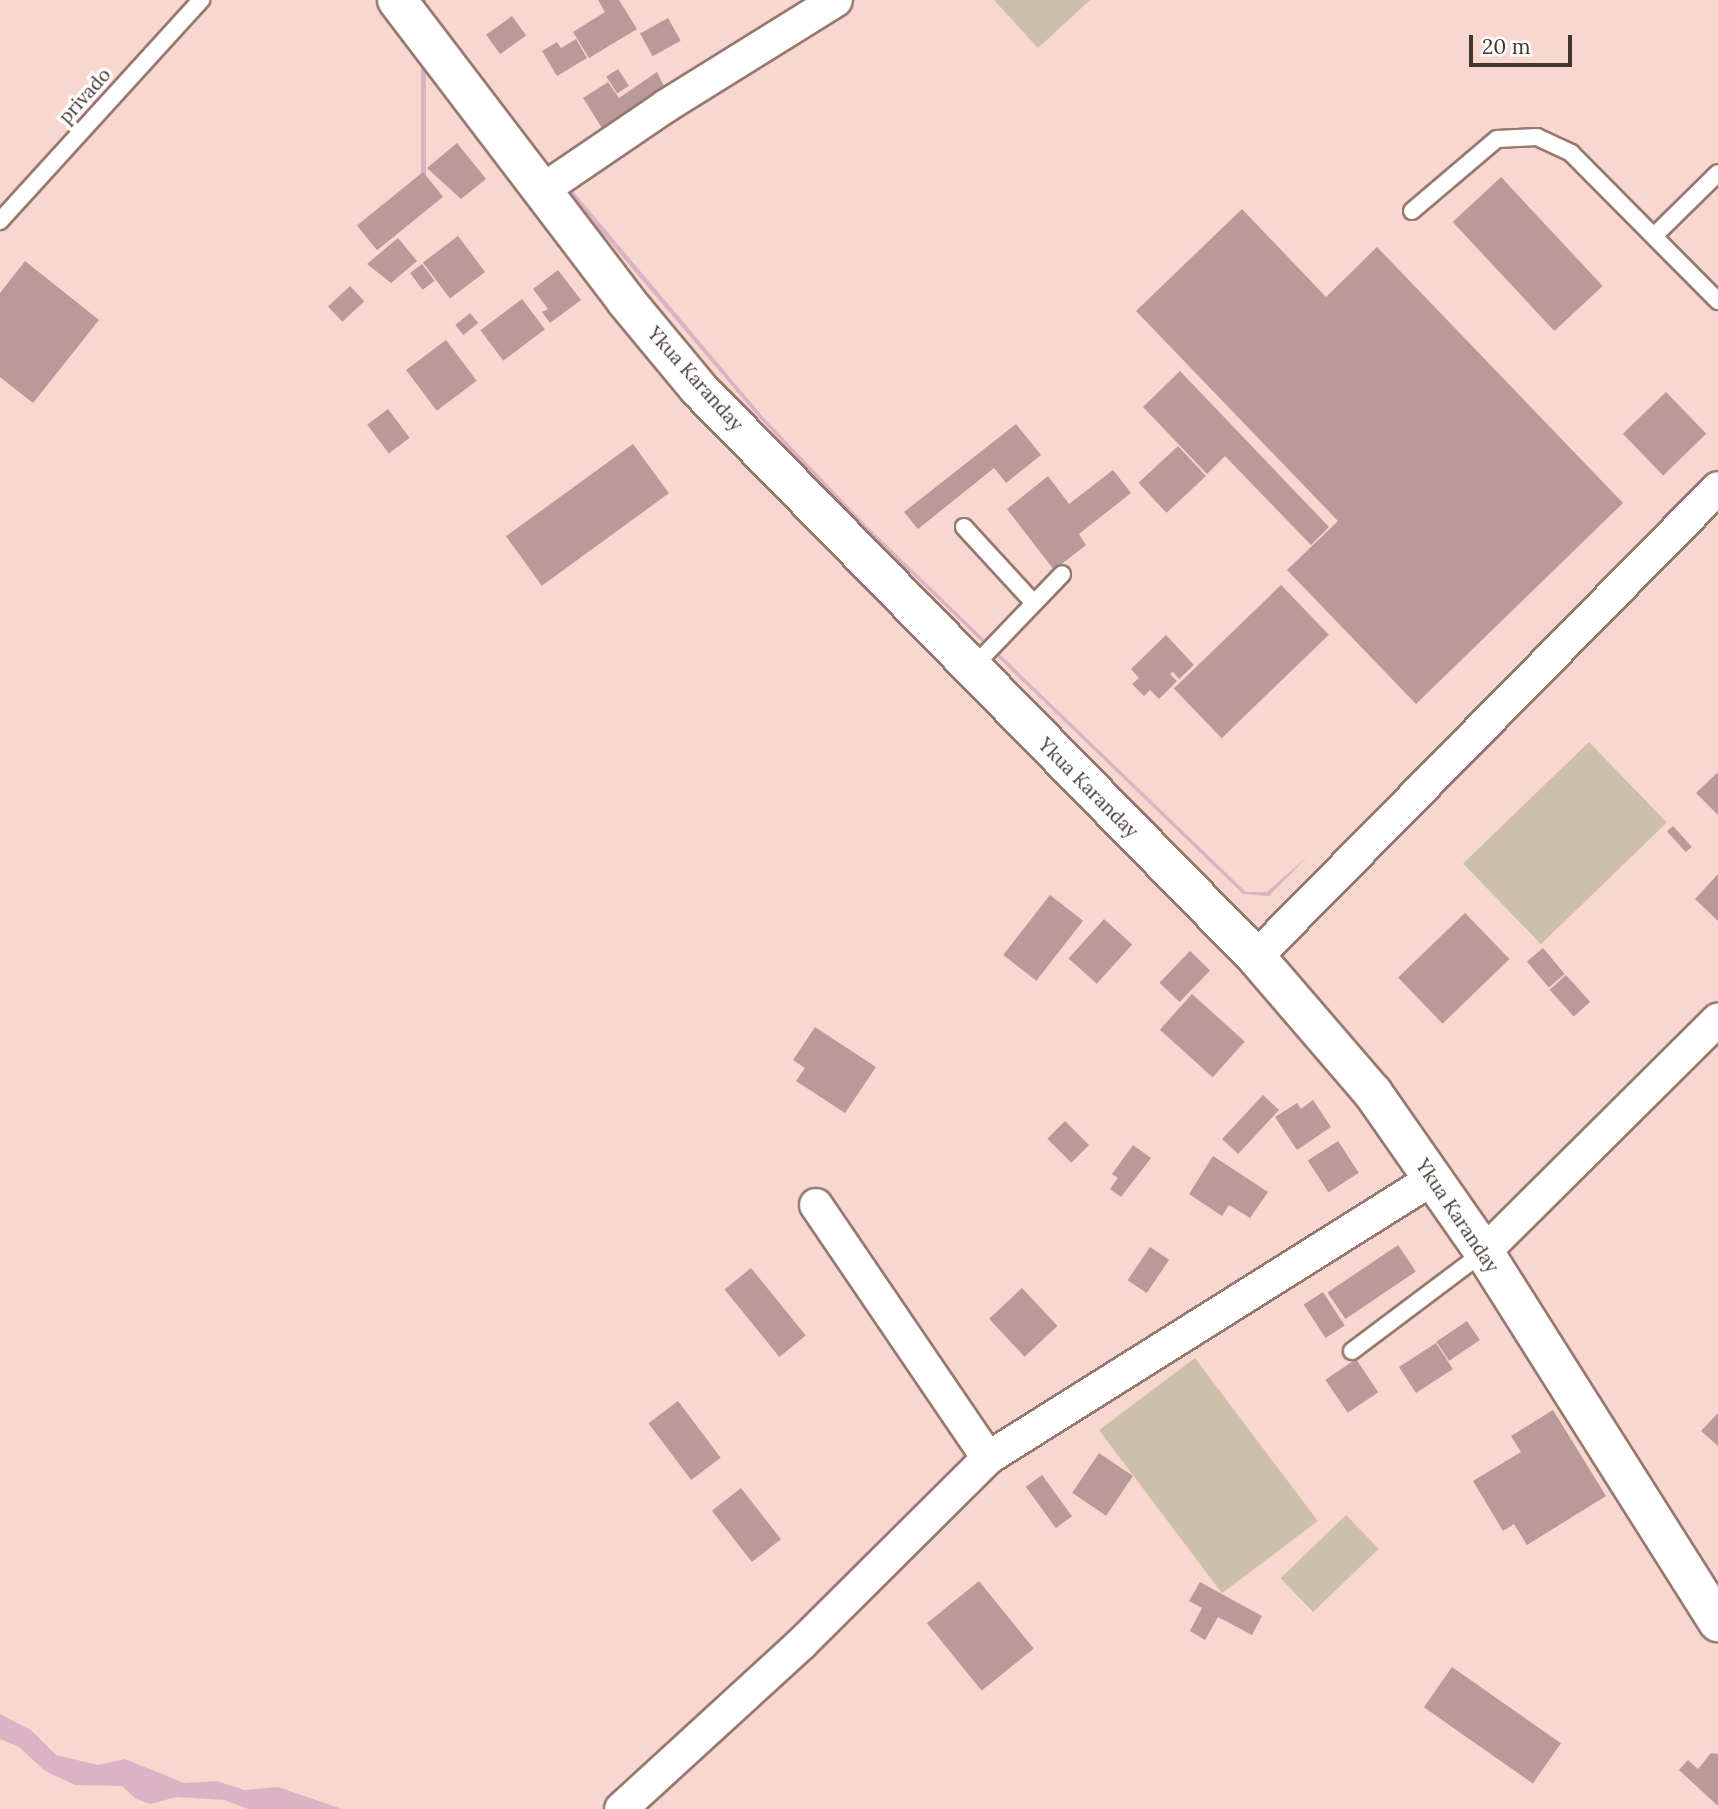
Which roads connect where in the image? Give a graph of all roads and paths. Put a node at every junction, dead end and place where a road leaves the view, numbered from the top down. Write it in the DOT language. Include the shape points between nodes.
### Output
graph roads {
  1 [pos="201,0"];
  2 [pos="397,0"];
  3 [pos="836,0"];
  4 [pos="1718,173"];
  5 [pos="541,191"];
  6 [pos="1412,211"];
  7 [pos="0,221"];
  8 [pos="1655,235"];
  9 [pos="1718,301"];
  10 [pos="1718,488"];
  11 [pos="964,527"];
  12 [pos="1062,574"];
  13 [pos="1033,602"];
  14 [pos="970,670"];
  15 [pos="1256,957"];
  16 [pos="1718,1020"];
  17 [pos="1432,1179"];
  18 [pos="816,1205"];
  19 [pos="1484,1252"];
  20 [pos="1352,1352"];
  21 [pos="988,1458"];
  22 [pos="1718,1622"];
  23 [pos="621,1809"];
  1 -- 7 [label="lane, privado"];
  2 -- 5 [label="street, Ykua Karanday"];
  3 -- 5 [label="street"];
  4 -- 8 [label="lane"];
  5 -- 14 [label="street, Ykua Karanday" via="699,389"];
  6 -- 8 [label="lane" via="1497,139 1537,137 1571,153"];
  8 -- 9 [label="lane"];
  10 -- 15 [label="street"];
  11 -- 13 [label="lane"];
  12 -- 13 [label="lane"];
  13 -- 14 [label="lane"];
  14 -- 15 [label="street, Ykua Karanday"];
  15 -- 17 [label="street, Ykua Karanday" via="1373,1093"];
  16 -- 19 [label="street"];
  17 -- 19 [label="street, Ykua Karanday"];
  17 -- 21 [label="street"];
  18 -- 21 [label="street"];
  19 -- 20 [label="lane"];
  19 -- 22 [label="street, Ykua Karanday"];
  21 -- 23 [label="street" via="801,1644"];
}
